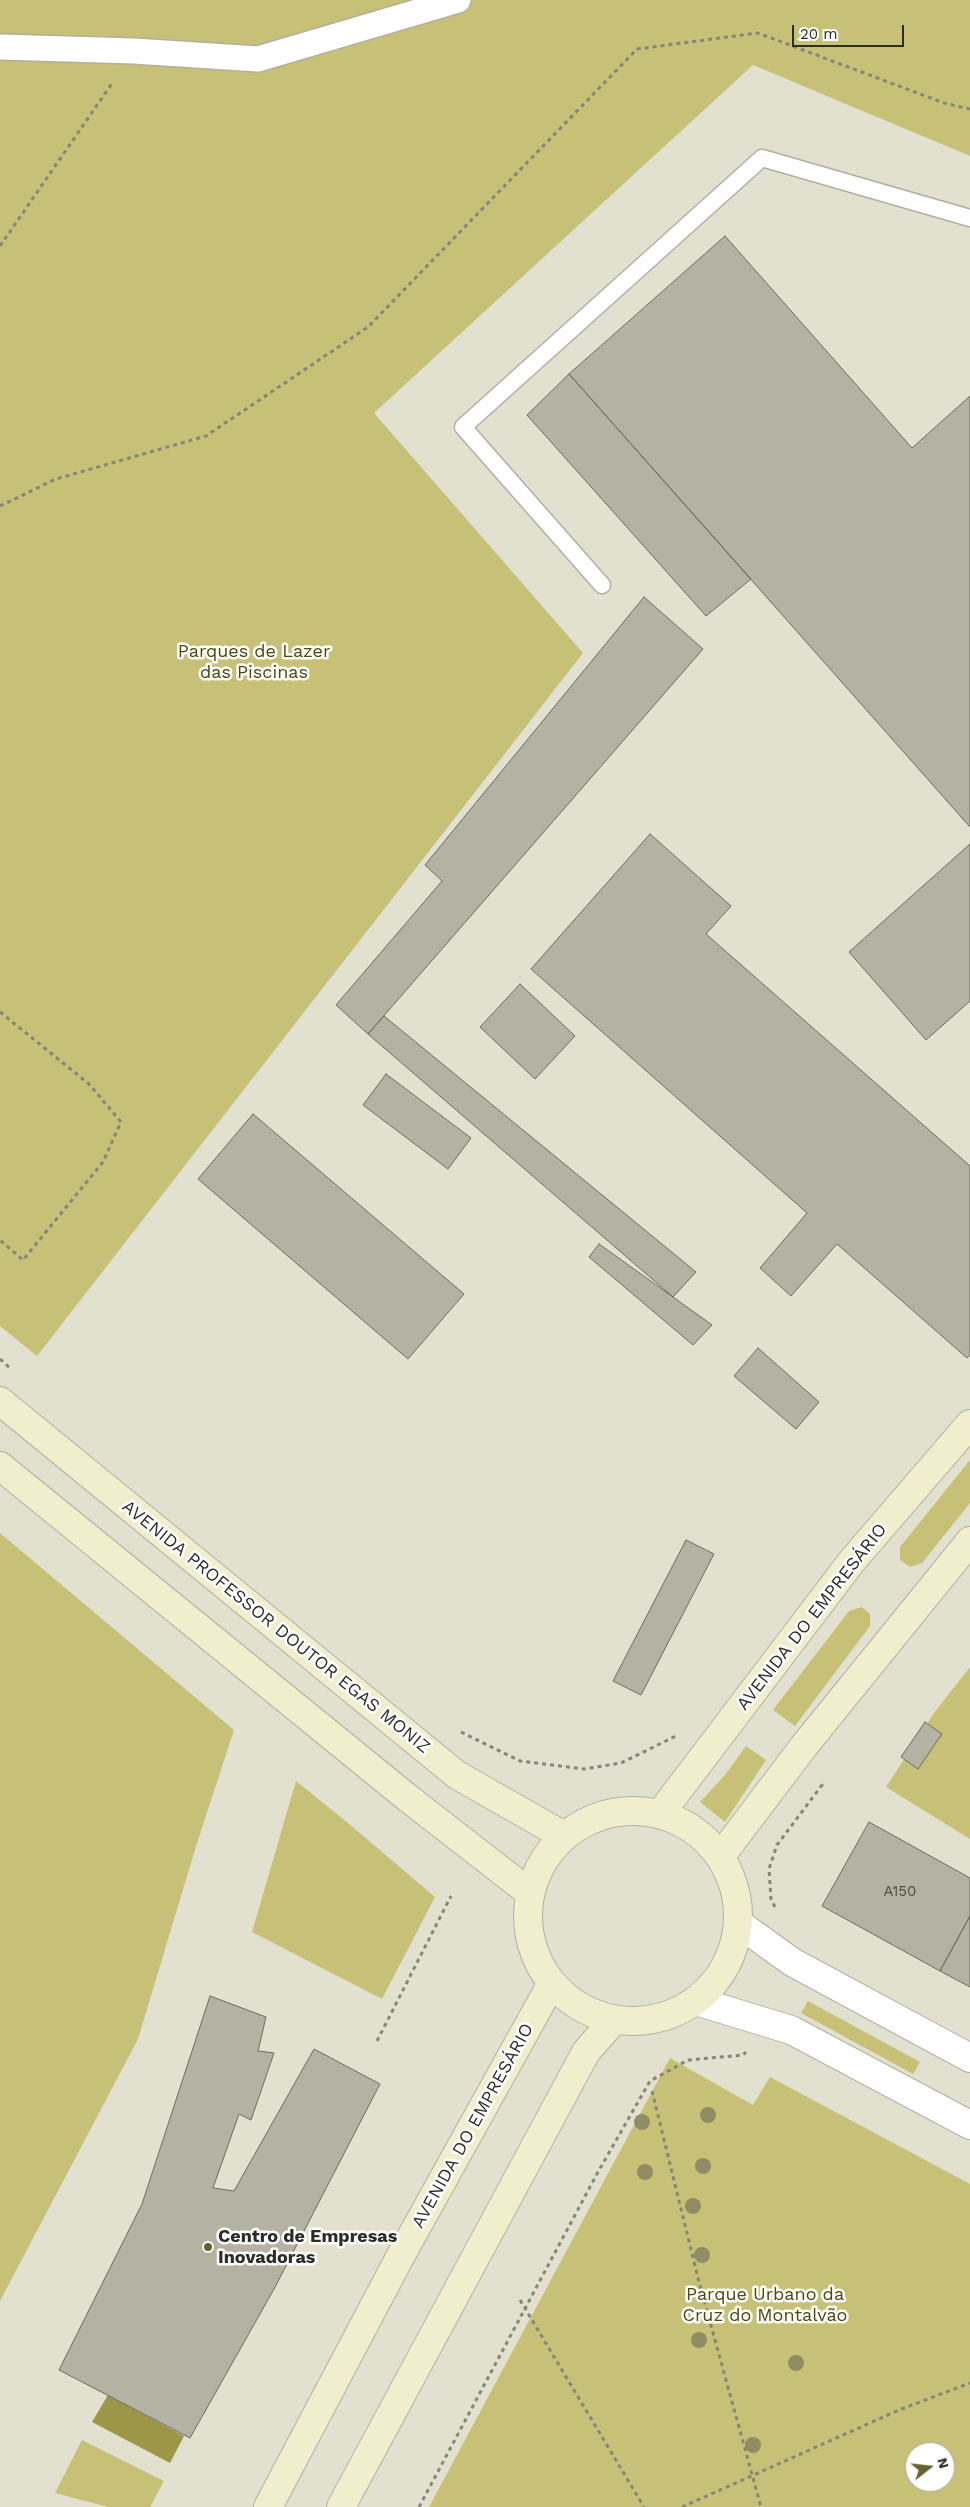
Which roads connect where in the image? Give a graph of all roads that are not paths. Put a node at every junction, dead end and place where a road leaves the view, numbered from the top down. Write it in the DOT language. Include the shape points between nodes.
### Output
graph roads {
  1 [pos="458,0"];
  2 [pos="0,47"];
  3 [pos="970,218"];
  4 [pos="602,585"];
  5 [pos="0,1401"];
  6 [pos="970,1424"];
  7 [pos="0,1466"];
  8 [pos="970,1541"];
  9 [pos="660,1814"];
  10 [pos="564,1836"];
  11 [pos="720,1857"];
  12 [pos="530,1893"];
  13 [pos="738,1923"];
  14 [pos="552,1984"];
  15 [pos="696,2001"];
  16 [pos="614,2020"];
  17 [pos="970,2058"];
  18 [pos="970,2125"];
  19 [pos="268,2507"];
  20 [pos="341,2507"];
  1 -- 2 [label="street" via="258,59"];
  3 -- 4 [label="lane" via="762,158 463,427"];
  5 -- 10 [label="main road, AVENIDA PROFESSOR DOUTOR EGAS MONIZ" via="457,1775"];
  6 -- 9 [label="main road, AVENIDA DO EMPRESÁRIO" via="852,1561"];
  7 -- 12 [label="main road" via="409,1799"];
  8 -- 11 [label="main road" via="804,1746"];
  9 -- 10 [label="main road" via="646,1811 610,1813 578,1826"];
  9 -- 11 [label="main road" via="680,1822 708,1843"];
  10 -- 12 [label="main road" via="552,1848"];
  11 -- 13 [label="main road" via="738,1907"];
  12 -- 14 [label="main road" via="528,1910 532,1944"];
  13 -- 15 [label="main road" via="735,1942 720,1975"];
  13 -- 17 [label="street" via="792,1962"];
  14 -- 16 [label="main road" via="568,1999 598,2016"];
  14 -- 19 [label="main road, AVENIDA DO EMPRESÁRIO" via="400,2257"];
  15 -- 16 [label="main road" via="664,2017"];
  15 -- 18 [label="street" via="791,2030"];
  16 -- 20 [label="main road" via="586,2052"];
}
